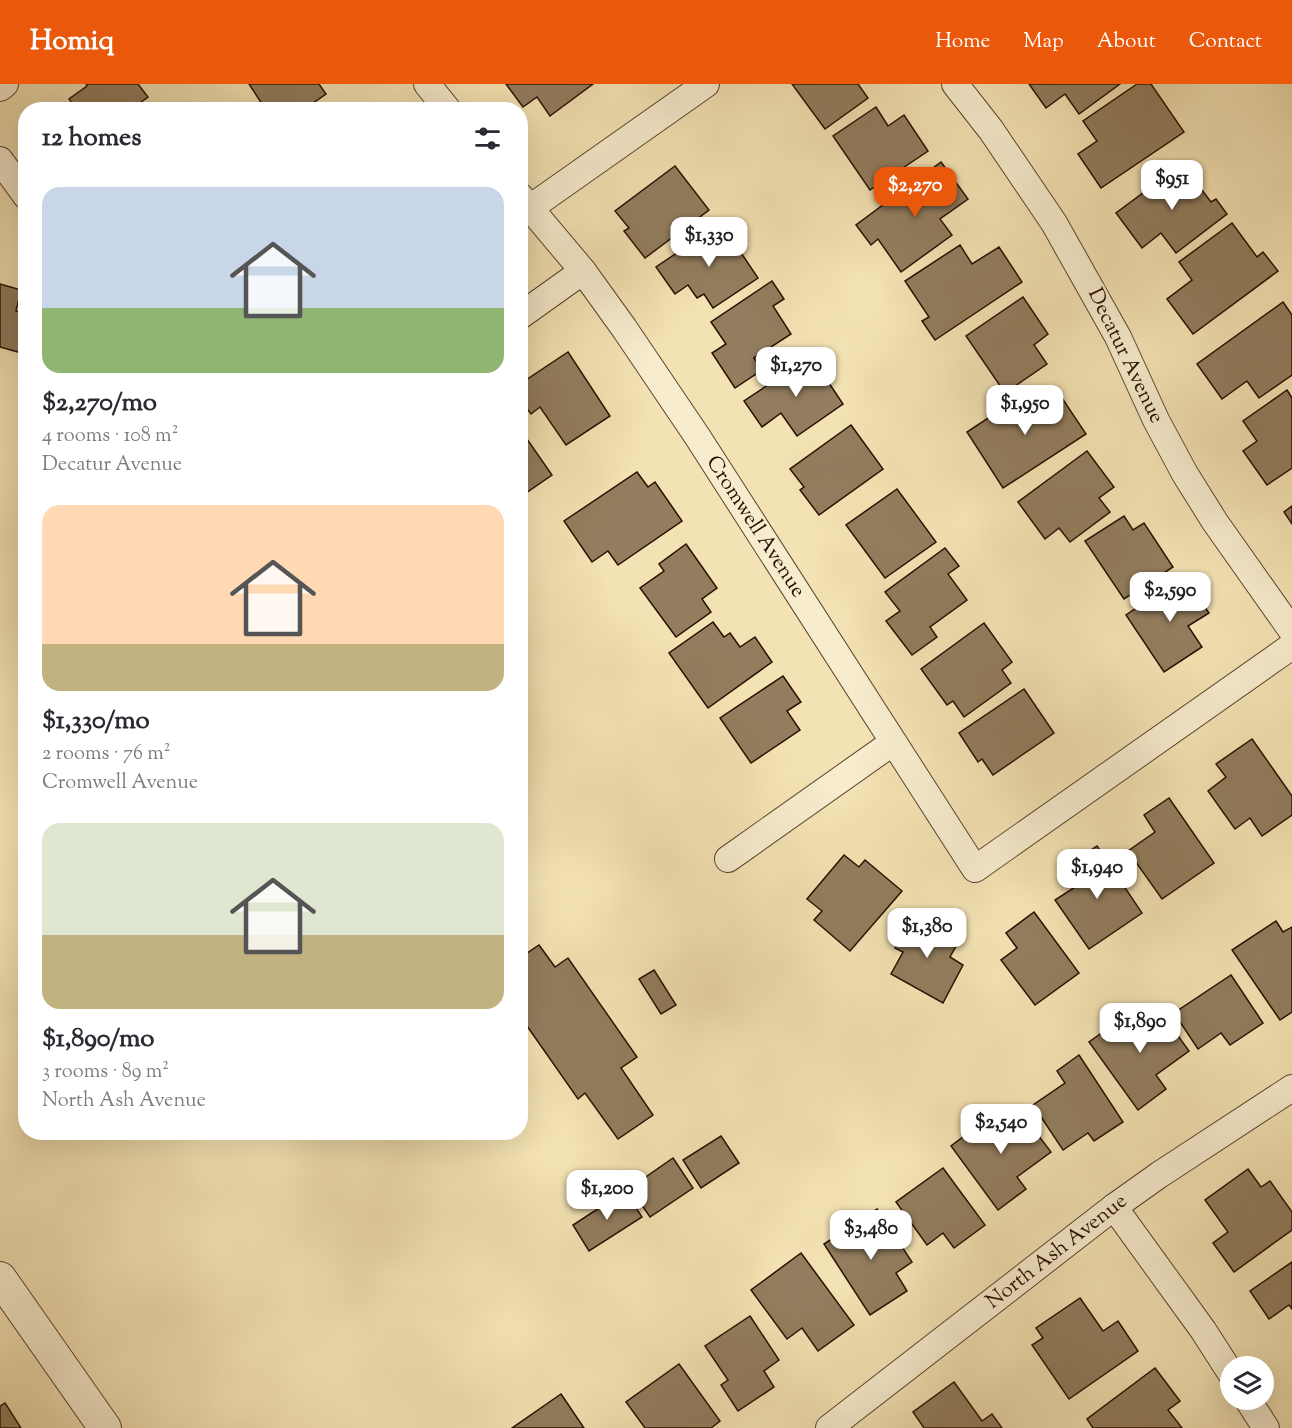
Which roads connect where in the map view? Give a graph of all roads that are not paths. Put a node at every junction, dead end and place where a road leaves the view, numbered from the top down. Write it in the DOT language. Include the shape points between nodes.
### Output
graph roads {
  1 [pos="5,84"];
  2 [pos="427,84"];
  3 [pos="706,84"];
  4 [pos="954,84"];
  5 [pos="0,88"];
  6 [pos="442,102"];
  7 [pos="0,160"];
  8 [pos="18,185"];
  9 [pos="528,200"];
  10 [pos="528,206"];
  11 [pos="584,271"];
  12 [pos="528,310"];
  13 [pos="1292,630"];
  14 [pos="1292,646"];
  15 [pos="892,743"];
  16 [pos="728,860"];
  17 [pos="1292,1089"];
  18 [pos="1114,1207"];
  19 [pos="4,1292"];
  20 [pos="1220,1356"];
  21 [pos="1254,1410"];
  22 [pos="105,1428"];
  23 [pos="830,1428"];
  24 [pos="1266,1428"];
  1 -- 5 [label="street"];
  2 -- 6 [label="street"];
  3 -- 9 [label="street"];
  4 -- 13 [label="street, Decatur Avenue" via="991,130 1054,223 1118,337 1185,474"];
  7 -- 8 [label="street"];
  10 -- 11 [label="street, Cromwell Avenue"];
  11 -- 12 [label="street"];
  11 -- 15 [label="street, Cromwell Avenue" via="697,436"];
  14 -- 15 [label="street, Cromwell Avenue" via="975,869"];
  15 -- 16 [label="street"];
  17 -- 18 [label="street, North Ash Avenue"];
  18 -- 20 [label="street"];
  18 -- 23 [label="street, North Ash Avenue"];
  19 -- 22 [label="street"];
  21 -- 24 [label="street"];
}
